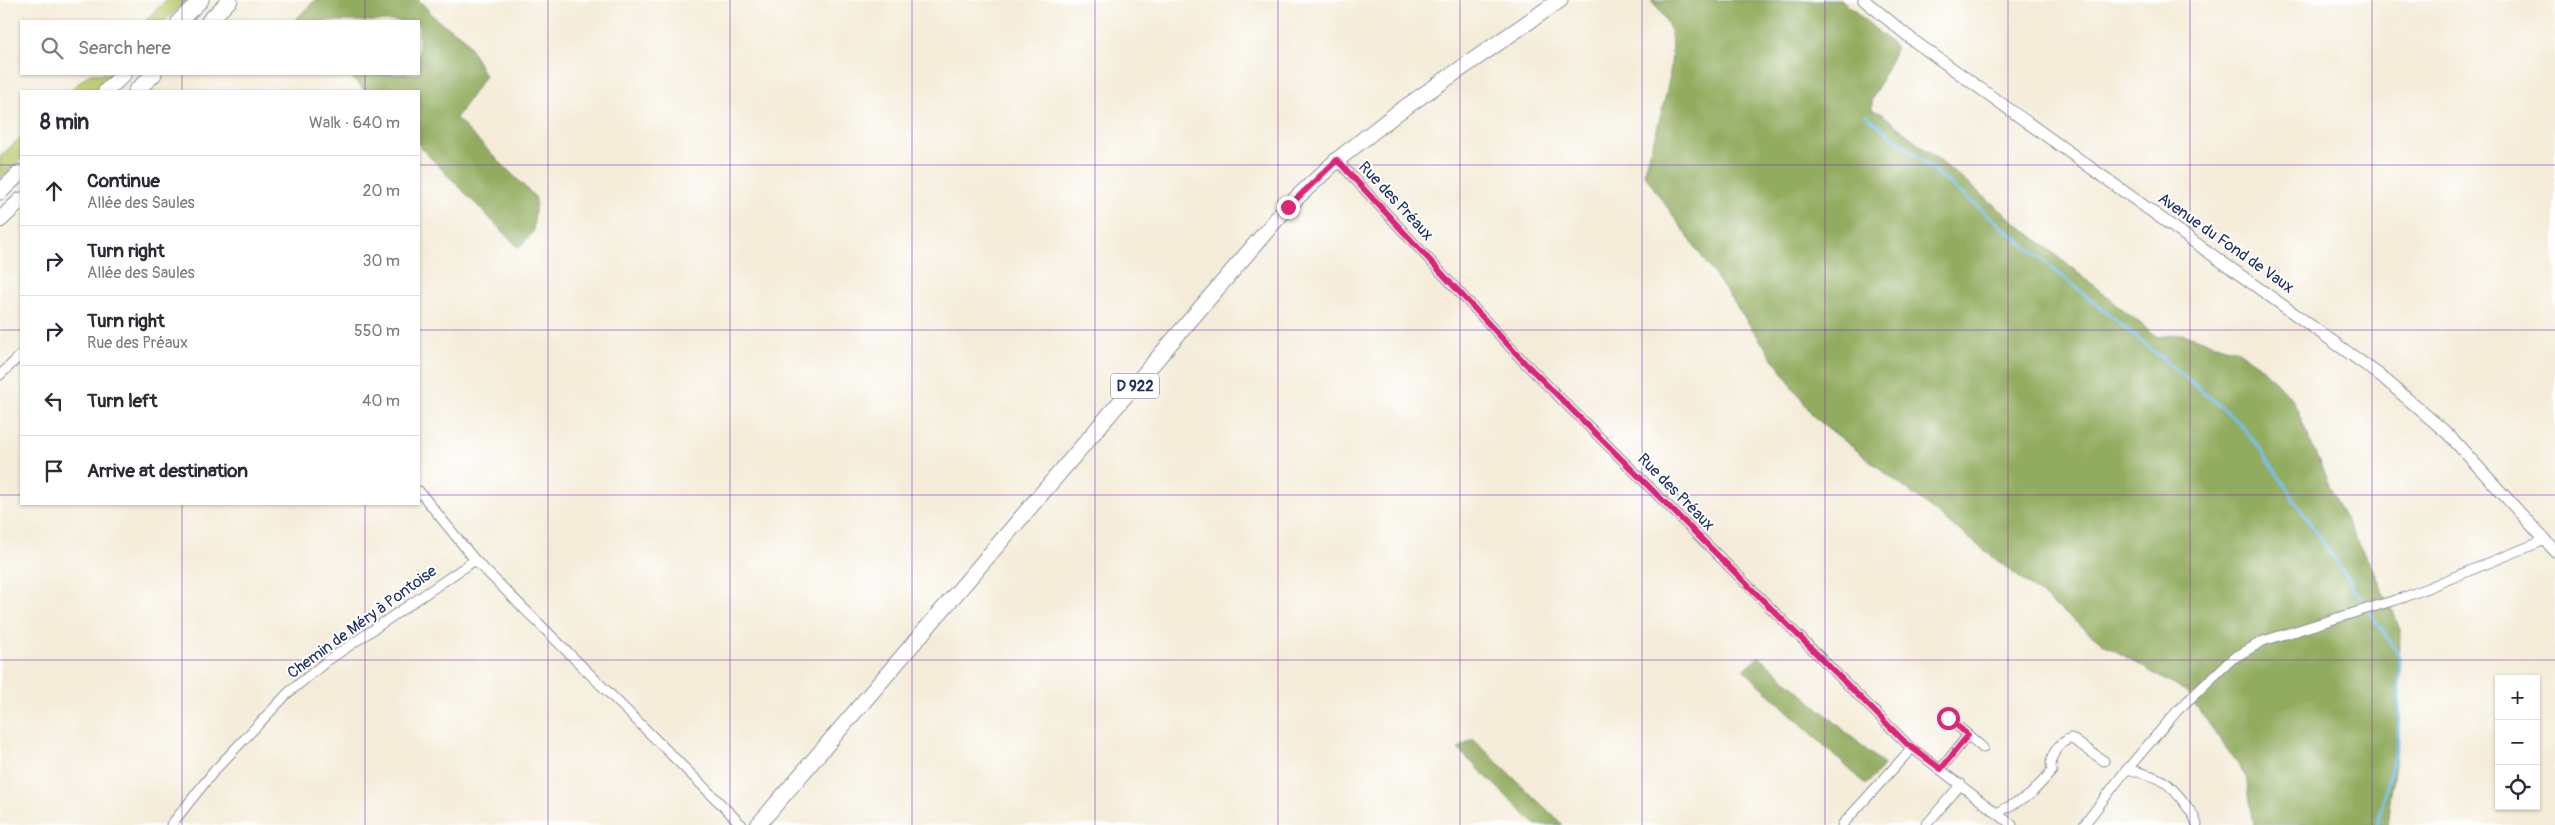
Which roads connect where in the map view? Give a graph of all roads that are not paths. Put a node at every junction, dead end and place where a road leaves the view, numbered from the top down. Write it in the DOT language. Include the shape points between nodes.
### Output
graph roads {
  1 [pos="201,0"];
  2 [pos="230,0"];
  3 [pos="1560,0"];
  4 [pos="1864,0"];
  5 [pos="180,20"];
  6 [pos="210,20"];
  7 [pos="123,75"];
  8 [pos="153,75"];
  9 [pos="107,90"];
  10 [pos="137,90"];
  11 [pos="1337,160"];
  12 [pos="20,173"];
  13 [pos="0,192"];
  14 [pos="20,201"];
  15 [pos="0,220"];
  16 [pos="20,357"];
  17 [pos="0,375"];
  18 [pos="420,492"];
  19 [pos="2545,540"];
  20 [pos="2555,551"];
  21 [pos="475,560"];
  22 [pos="1948,718"];
  23 [pos="1968,735"];
  24 [pos="1912,748"];
  25 [pos="1983,748"];
  26 [pos="2104,761"];
  27 [pos="1941,769"];
  28 [pos="2127,769"];
  29 [pos="1961,784"];
  30 [pos="1997,813"];
  31 [pos="171,825"];
  32 [pos="742,825"];
  33 [pos="758,825"];
  34 [pos="1842,825"];
  35 [pos="1926,825"];
  36 [pos="2012,825"];
  37 [pos="2084,825"];
  38 [pos="2197,825"];
  1 -- 5 [label="main road"];
  2 -- 6 [label="main road"];
  3 -- 11 [label="main road, D 922" via="1397,113"];
  4 -- 19 [label="street, Avenue du Fond de Vaux" via="1914,41 2382,376 2448,434"];
  7 -- 9 [label="main road"];
  8 -- 10 [label="main road"];
  11 -- 24 [label="street, Rue des Préaux" via="1524,362"];
  11 -- 33 [label="main road, D 922" via="1288,207"];
  12 -- 13 [label="main road"];
  14 -- 15 [label="main road"];
  16 -- 17 [label="street"];
  18 -- 21 [label="street"];
  19 -- 20 [label="street, Avenue du Fond de Vaux"];
  19 -- 28 [label="street" via="2405,597 2263,641 2232,659 2178,710"];
  21 -- 31 [label="street, Chemin de Méry à Pontoise" via="327,661 288,694 215,770"];
  21 -- 32 [label="street"];
  22 -- 23 [label="street"];
  23 -- 25 [label="street"];
  23 -- 27 [label="street"];
  24 -- 27 [label="street, Rue des Préaux"];
  24 -- 34 [label="street"];
  26 -- 30 [label="street" via="2071,738 2064,741 2055,751 2050,764 2052,771 2030,795"];
  27 -- 29 [label="street, Rue des Préaux"];
  28 -- 37 [label="street"];
  28 -- 38 [label="street" via="2152,775 2171,785 2196,818"];
  29 -- 30 [label="street, Rue des Préaux"];
  29 -- 35 [label="street"];
  30 -- 36 [label="street, Rue des Préaux"];
}
